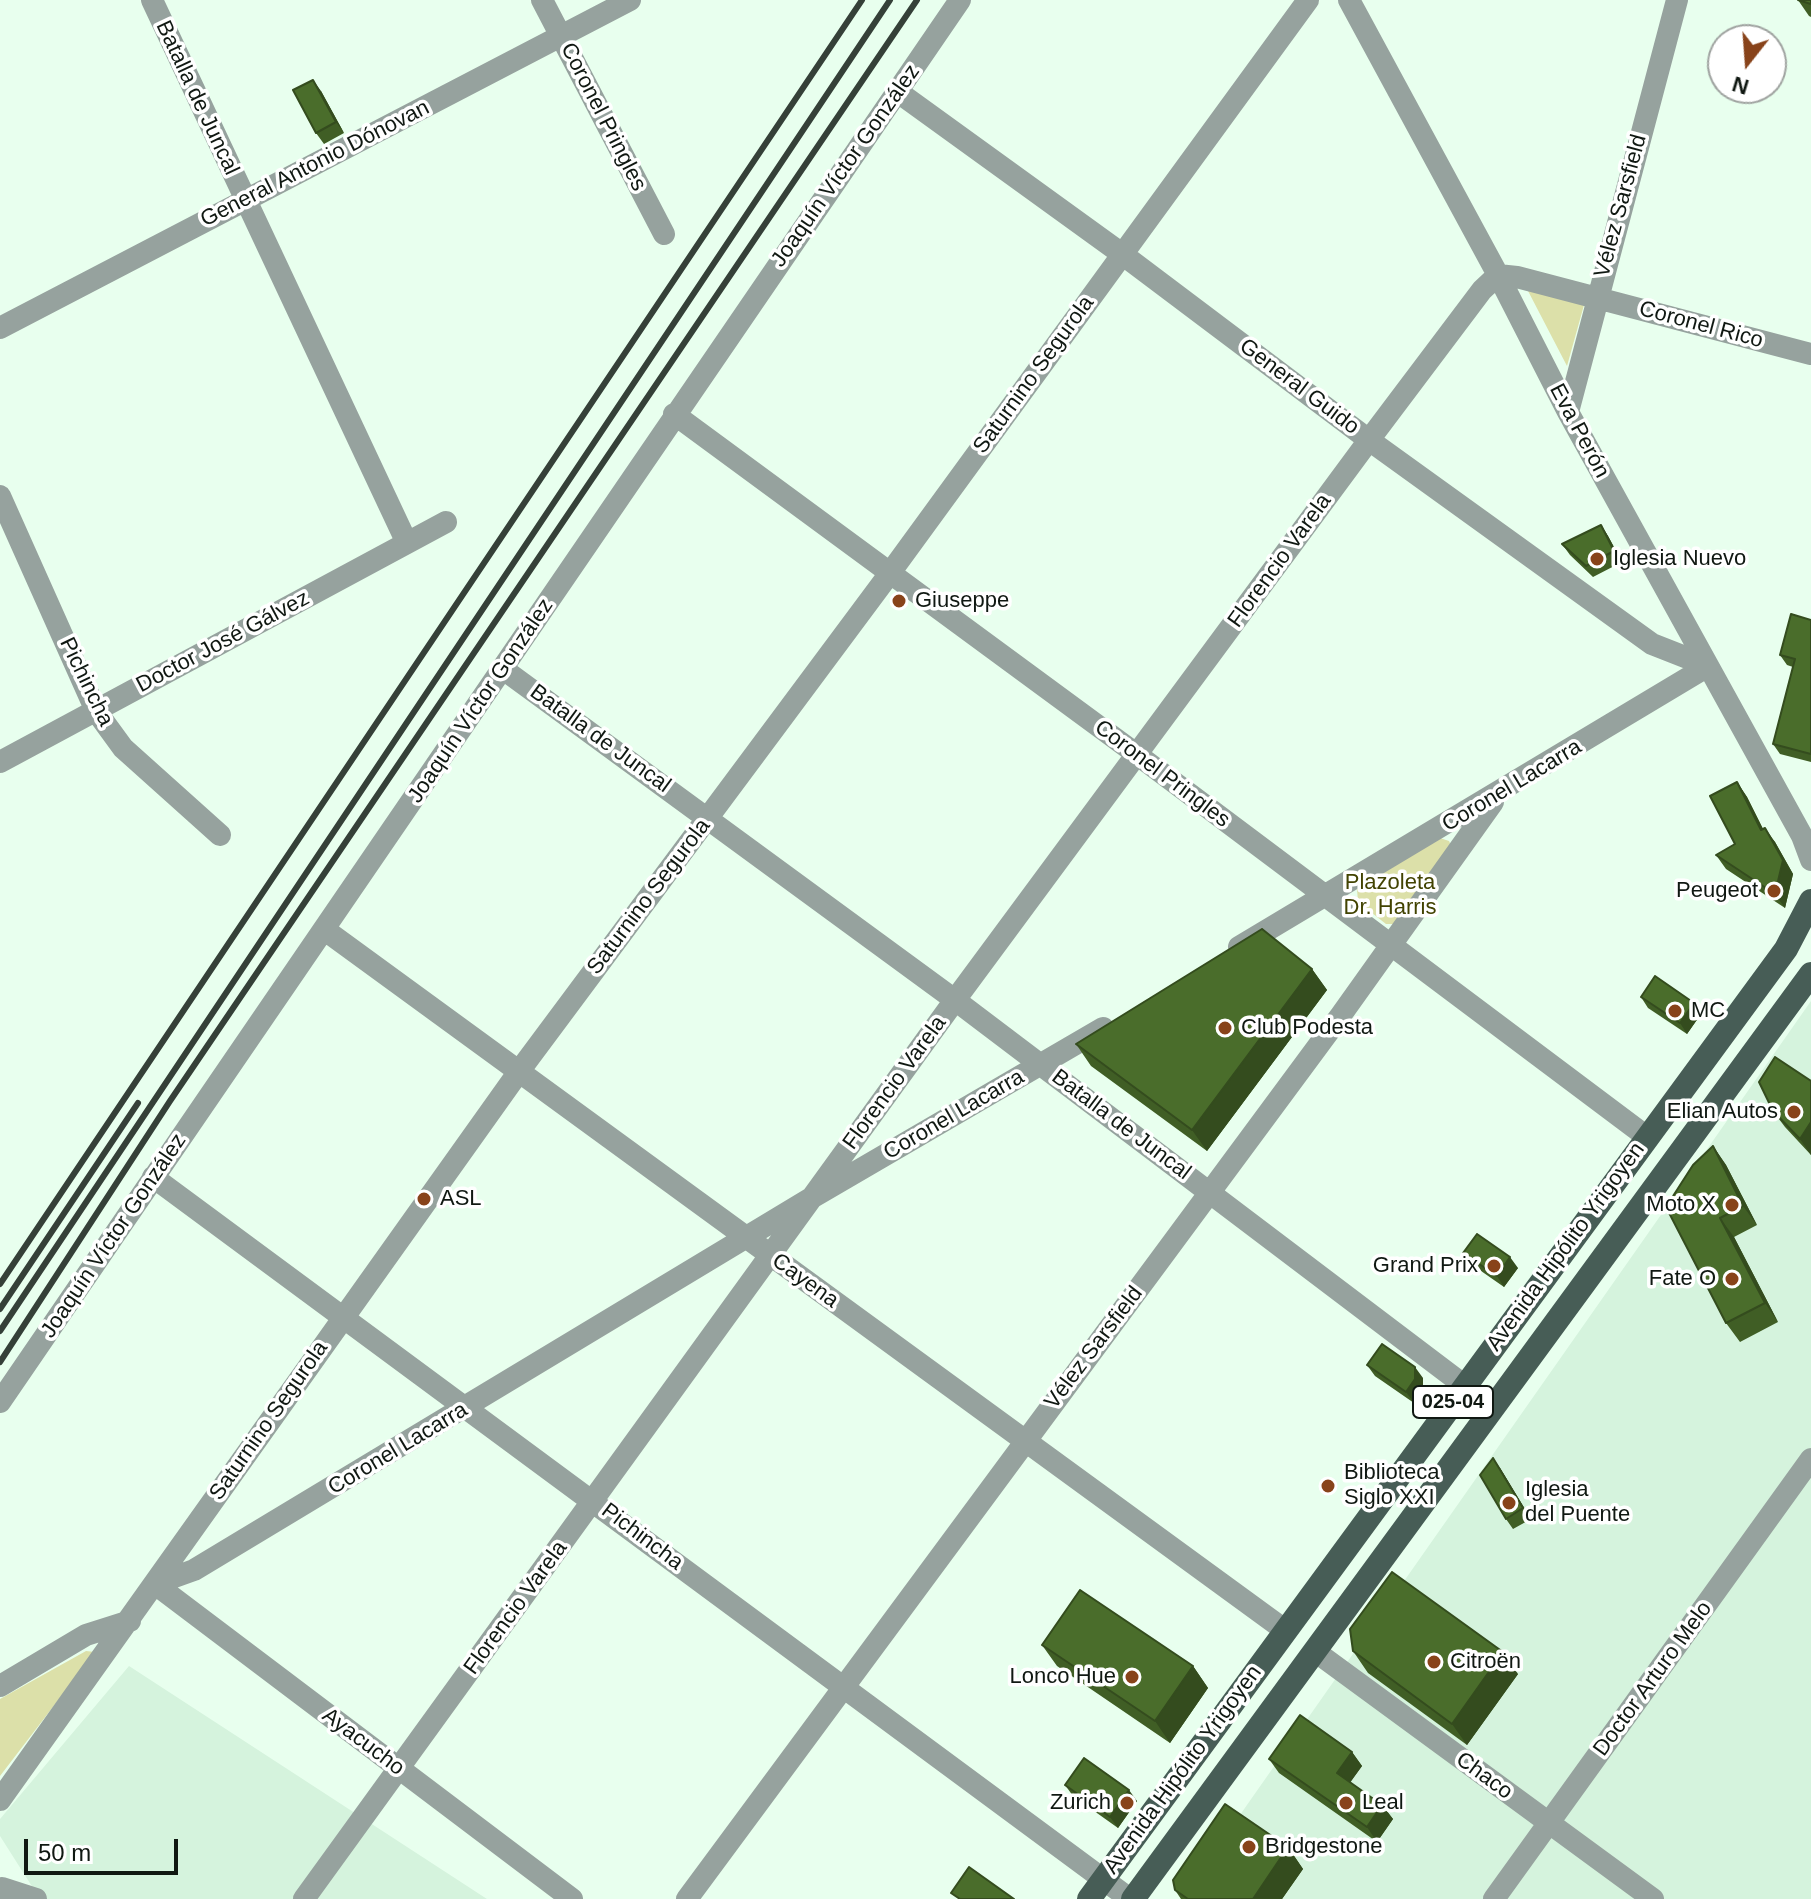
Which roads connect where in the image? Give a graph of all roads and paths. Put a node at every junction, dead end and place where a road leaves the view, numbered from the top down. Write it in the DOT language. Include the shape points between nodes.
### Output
graph roads {
  1 [pos="152,0"];
  2 [pos="542,0"];
  3 [pos="630,0"];
  4 [pos="960,0"];
  5 [pos="1308,0"];
  6 [pos="1349,0"];
  7 [pos="1677,0"];
  8 [pos="561,36"];
  9 [pos="898,92"];
  10 [pos="244,201"];
  11 [pos="664,234"];
  12 [pos="1122,254"];
  13 [pos="1498,275"];
  14 [pos="1596,297"];
  15 [pos="0,328"];
  16 [pos="1811,354"];
  17 [pos="1568,412"];
  18 [pos="674,414"];
  19 [pos="1369,440"];
  20 [pos="0,496"];
  21 [pos="446,522"];
  22 [pos="407,543"];
  23 [pos="890,573"];
  24 [pos="1708,666"];
  25 [pos="503,669"];
  26 [pos="96,711"];
  27 [pos="1139,756"];
  28 [pos="0,762"];
  29 [pos="1498,795"];
  30 [pos="708,817"];
  31 [pos="220,835"];
  32 [pos="1811,860"];
  33 [pos="1325,896"];
  34 [pos="1811,901"];
  35 [pos="325,930"];
  36 [pos="1391,944"];
  37 [pos="1217,960"];
  38 [pos="1811,974"];
  39 [pos="955,1000"];
  40 [pos="1123,1016"];
  41 [pos="1042,1064"];
  42 [pos="520,1070"];
  43 [pos="1647,1137"];
  44 [pos="153,1177"];
  45 [pos="1210,1193"];
  46 [pos="813,1197"];
  47 [pos="746,1238"];
  48 [pos="769,1256"];
  49 [pos="341,1317"];
  50 [pos="1465,1386"];
  51 [pos="0,1402"];
  52 [pos="468,1407"];
  53 [pos="1026,1439"];
  54 [pos="1811,1459"];
  55 [pos="594,1500"];
  56 [pos="155,1584"];
  57 [pos="130,1621"];
  58 [pos="1286,1631"];
  59 [pos="1316,1652"];
  60 [pos="0,1686"];
  61 [pos="841,1686"];
  62 [pos="399,1770"];
  63 [pos="0,1800"];
  64 [pos="1549,1824"];
  65 [pos="1103,1879"];
  66 [pos="4,1890"];
  67 [pos="36,1899"];
  68 [pos="304,1899"];
  69 [pos="572,1899"];
  70 [pos="687,1899"];
  71 [pos="1089,1899"];
  72 [pos="1132,1899"];
  73 [pos="1494,1899"];
  74 [pos="1653,1899"];
  1 -- 10 [label="street, Batalla de Juncal"];
  2 -- 8 [label="street, Coronel Pringles"];
  3 -- 8 [label="street, General Antonio Dónovan"];
  4 -- 9 [label="street, Joaquín Víctor González"];
  5 -- 12 [label="street, Saturnino Segurola"];
  6 -- 13 [label="street, Eva Perón"];
  7 -- 14 [label="street, Vélez Sarsfield"];
  8 -- 10 [label="street, General Antonio Dónovan"];
  8 -- 11 [label="street, Coronel Pringles"];
  9 -- 12 [label="street, General Guido"];
  9 -- 18 [label="street, Joaquín Víctor González"];
  10 -- 15 [label="street, General Antonio Dónovan"];
  10 -- 22 [label="street, Batalla de Juncal"];
  12 -- 19 [label="street, General Guido"];
  12 -- 23 [label="street, Saturnino Segurola"];
  13 -- 14 [label="street, Coronel Rico"];
  13 -- 17 [label="street, Eva Perón"];
  13 -- 19 [label="street, Florencio Varela"];
  14 -- 16 [label="street, Coronel Rico"];
  14 -- 17 [label="street, Vélez Sarsfield"];
  17 -- 24 [label="street, Eva Perón"];
  18 -- 23 [label="street, Coronel Pringles"];
  18 -- 25 [label="street, Joaquín Víctor González"];
  19 -- 24 [label="street, General Guido" via="1652,644"];
  19 -- 27 [label="street, Florencio Varela"];
  20 -- 26 [label="street, Pichincha"];
  21 -- 22 [label="street, Doctor José Gálvez"];
  22 -- 26 [label="street, Doctor José Gálvez"];
  23 -- 27 [label="street, Coronel Pringles"];
  23 -- 30 [label="street, Saturnino Segurola"];
  24 -- 29 [label="street, Coronel Lacarra"];
  24 -- 32 [label="street, Eva Perón"];
  25 -- 30 [label="street, Batalla de Juncal"];
  25 -- 35 [label="street, Joaquín Víctor González"];
  26 -- 28 [label="street, Doctor José Gálvez"];
  26 -- 31 [label="street, Pichincha" via="123,748"];
  27 -- 33 [label="street, Coronel Pringles"];
  27 -- 39 [label="street, Florencio Varela"];
  29 -- 33 [label="street, Coronel Lacarra"];
  29 -- 36 [label="street, Vélez Sarsfield"];
  30 -- 39 [label="street, Batalla de Juncal"];
  30 -- 42 [label="street, Saturnino Segurola"];
  33 -- 36 [label="street, Coronel Pringles"];
  33 -- 37 [label="street, Coronel Lacarra"];
  34 -- 43 [label="main road, Avenida Hipólito Yrigoyen / 025-04" via="1786,949"];
  35 -- 42 [label="street, Cayena"];
  35 -- 44 [label="street, Joaquín Víctor González"];
  36 -- 43 [label="street, Coronel Pringles"];
  36 -- 45 [label="street, Vélez Sarsfield"];
  38 -- 59 [label="main road, Avenida Hipólito Yrigoyen / 025-04"];
  39 -- 41 [label="street, Batalla de Juncal"];
  39 -- 46 [label="street, Florencio Varela"];
  40 -- 41 [label="street, Coronel Lacarra"];
  41 -- 45 [label="street, Batalla de Juncal"];
  41 -- 46 [label="street, Coronel Lacarra"];
  42 -- 47 [label="street, Cayena"];
  42 -- 49 [label="street, Saturnino Segurola"];
  43 -- 50 [label="main road, Avenida Hipólito Yrigoyen / 025-04"];
  44 -- 49 [label="street, Pichincha"];
  44 -- 51 [label="street, Joaquín Víctor González"];
  45 -- 50 [label="street, Batalla de Juncal"];
  45 -- 53 [label="street, Vélez Sarsfield"];
  46 -- 47 [label="street, Coronel Lacarra"];
  46 -- 48 [label="street, Florencio Varela"];
  47 -- 48 [label="street, Cayena"];
  47 -- 52 [label="street, Coronel Lacarra"];
  48 -- 53 [label="street, Cayena"];
  48 -- 55 [label="street, Florencio Varela"];
  49 -- 52 [label="street, Pichincha"];
  49 -- 56 [label="street, Saturnino Segurola"];
  50 -- 58 [label="main road, Avenida Hipólito Yrigoyen / 025-04"];
  52 -- 55 [label="street, Pichincha"];
  52 -- 56 [label="street, Coronel Lacarra" via="194,1570"];
  53 -- 58 [label="street, Cayena"];
  53 -- 61 [label="street, Vélez Sarsfield"];
  54 -- 64 [label="street, Doctor Arturo Melo"];
  55 -- 61 [label="street, Pichincha"];
  55 -- 62 [label="street, Florencio Varela"];
  56 -- 57 [label="street, Saturnino Segurola"];
  56 -- 62 [label="street, Ayacucho"];
  57 -- 60 [label="street" via="86,1635"];
  57 -- 63 [label="street, Saturnino Segurola"];
  58 -- 65 [label="main road, Avenida Hipólito Yrigoyen / 025-04"];
  59 -- 64 [label="street, Chaco"];
  59 -- 72 [label="main road, Avenida Hipólito Yrigoyen / 025-04"];
  61 -- 65 [label="street, Pichincha"];
  61 -- 70 [label="street, Vélez Sarsfield"];
  62 -- 68 [label="street, Florencio Varela"];
  62 -- 69 [label="street, Ayacucho"];
  64 -- 73 [label="street, Doctor Arturo Melo"];
  64 -- 74 [label="street, Chaco"];
  65 -- 71 [label="main road, Avenida Hipólito Yrigoyen / 025-04"];
  65 -- 72 [label="street, Pichincha"];
  66 -- 67 [label="street"];
}
